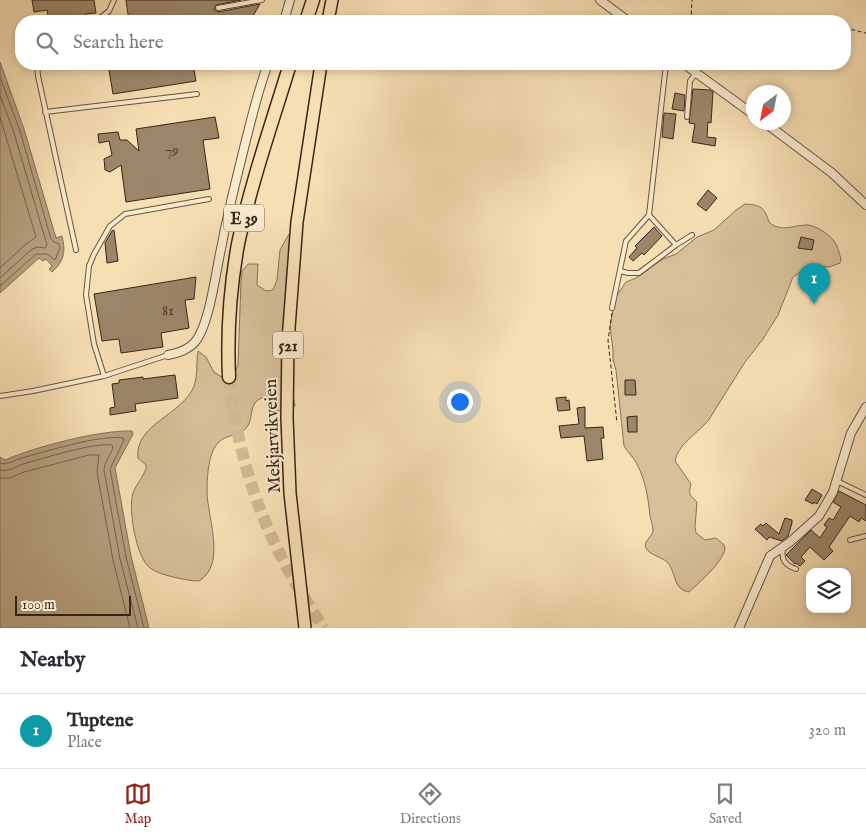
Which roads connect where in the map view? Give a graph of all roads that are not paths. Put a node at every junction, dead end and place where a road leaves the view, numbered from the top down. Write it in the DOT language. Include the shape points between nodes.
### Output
graph roads {
  1 [pos="114,0"];
  2 [pos="262,0"];
  3 [pos="290,0"];
  4 [pos="306,0"];
  5 [pos="313,0"];
  6 [pos="332,0"];
  7 [pos="600,0"];
  8 [pos="218,8"];
  9 [pos="103,15"];
  10 [pos="286,15"];
  11 [pos="301,15"];
  12 [pos="308,15"];
  13 [pos="329,15"];
  14 [pos="620,15"];
  15 [pos="38,70"];
  16 [pos="265,70"];
  17 [pos="288,70"];
  18 [pos="320,70"];
  19 [pos="665,70"];
  20 [pos="692,70"];
  21 [pos="696,73"];
  22 [pos="197,94"];
  23 [pos="746,109"];
  24 [pos="46,112"];
  25 [pos="687,117"];
  26 [pos="775,130"];
  27 [pos="209,199"];
  28 [pos="866,205"];
  29 [pos="649,216"];
  30 [pos="692,235"];
  31 [pos="676,245"];
  32 [pos="76,250"];
  33 [pos="620,271"];
  34 [pos="612,308"];
  35 [pos="168,355"];
  36 [pos="104,376"];
  37 [pos="229,377"];
  38 [pos="0,396"];
  39 [pos="866,406"];
  40 [pos="837,481"];
  41 [pos="866,495"];
  42 [pos="866,536"];
  43 [pos="850,540"];
  44 [pos="783,547"];
  45 [pos="796,569"];
  46 [pos="305,628"];
  47 [pos="738,628"];
  1 -- 9 [label="lane"];
  2 -- 8 [label="lane"];
  3 -- 10 [label="street"];
  4 -- 11 [label="highway"];
  5 -- 12 [label="highway"];
  6 -- 13 [label="main road"];
  7 -- 14 [label="street"];
  15 -- 24 [label="lane"];
  16 -- 35 [label="street" via="199,336 193,345"];
  17 -- 37 [label="highway, E 39" via="238,245 229,314"];
  18 -- 46 [label="main road, Mekjarvikveien / 521" via="297,230 288,371 290,493"];
  19 -- 29 [label="lane"];
  20 -- 21 [label="street"];
  21 -- 23 [label="street"];
  21 -- 25 [label="lane" via="690,80"];
  22 -- 24 [label="lane"];
  24 -- 32 [label="lane"];
  26 -- 28 [label="street" via="832,173"];
  27 -- 36 [label="lane" via="125,214 110,226 89,266 86,295 94,344"];
  29 -- 31 [label="lane"];
  29 -- 33 [label="lane" via="626,241"];
  30 -- 31 [label="lane"];
  31 -- 33 [label="lane" via="639,273"];
  33 -- 34 [label="lane"];
  35 -- 36 [label="lane"];
  36 -- 38 [label="lane"];
  39 -- 40 [label="street" via="851,433"];
  40 -- 41 [label="lane"];
  40 -- 44 [label="street" via="819,516"];
  42 -- 43 [label="lane"];
  44 -- 45 [label="lane" via="783,560"];
  44 -- 47 [label="street" via="770,556"];
}
